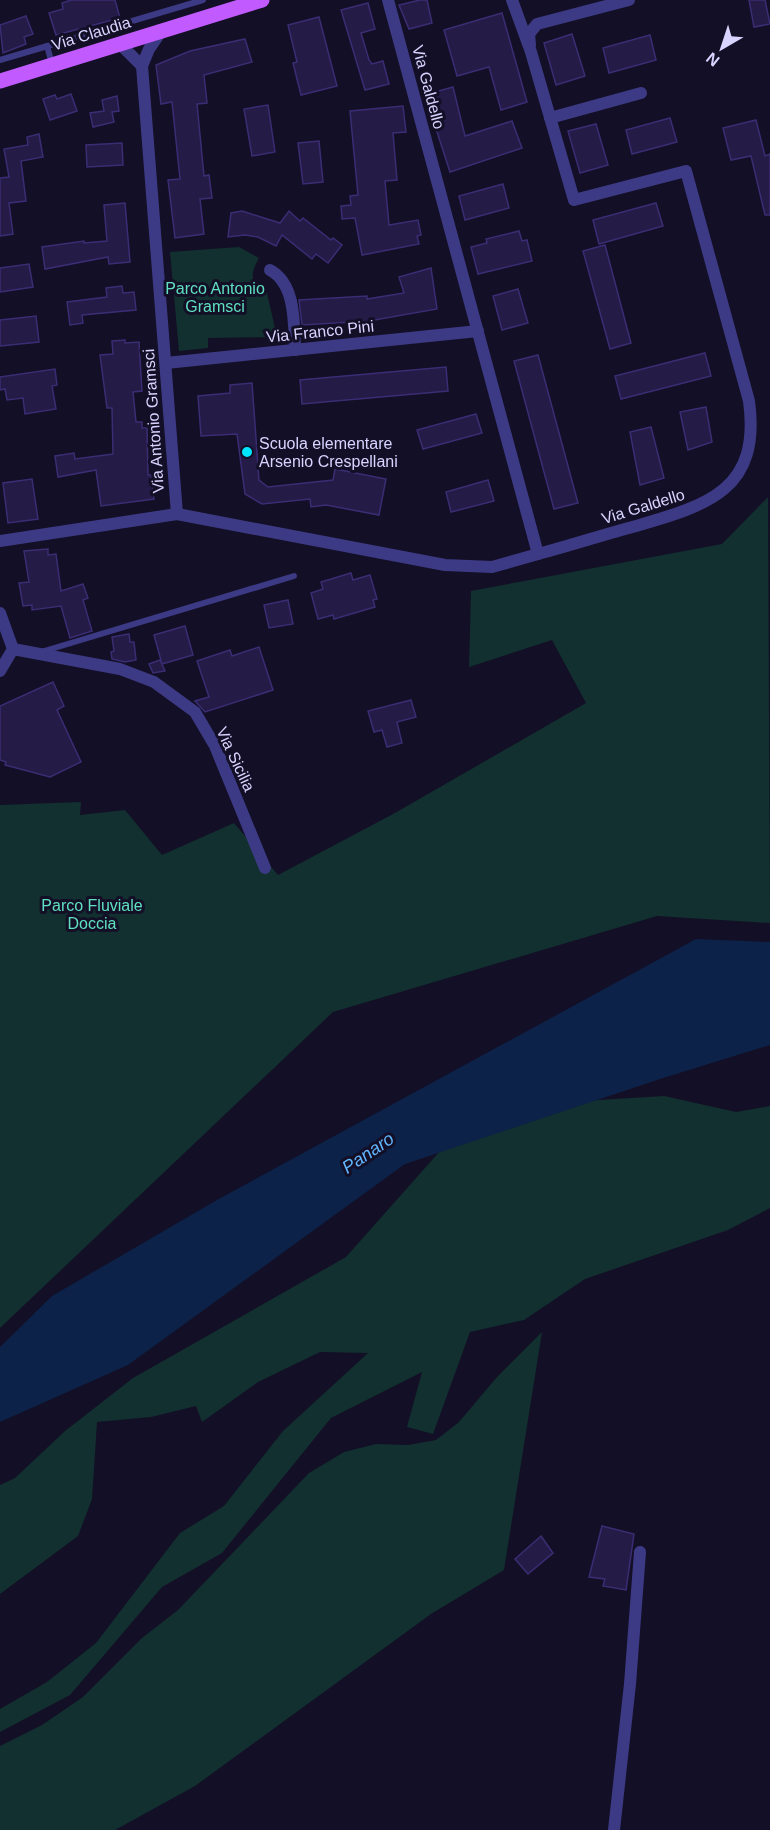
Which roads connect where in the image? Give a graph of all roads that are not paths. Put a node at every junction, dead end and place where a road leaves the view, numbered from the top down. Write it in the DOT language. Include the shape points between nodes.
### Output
graph roads {
  1 [pos="203,0"];
  2 [pos="262,0"];
  3 [pos="388,0"];
  4 [pos="512,0"];
  5 [pos="629,0"];
  6 [pos="162,30"];
  7 [pos="119,43"];
  8 [pos="47,46"];
  9 [pos="531,52"];
  10 [pos="0,60"];
  11 [pos="52,64"];
  12 [pos="142,66"];
  13 [pos="0,81"];
  14 [pos="641,93"];
  15 [pos="550,118"];
  16 [pos="270,270"];
  17 [pos="478,331"];
  18 [pos="295,350"];
  19 [pos="166,363"];
  20 [pos="177,514"];
  21 [pos="0,541"];
  22 [pos="538,554"];
  23 [pos="294,576"];
  24 [pos="0,613"];
  25 [pos="13,649"];
  26 [pos="34,654"];
  27 [pos="0,671"];
  28 [pos="265,868"];
  29 [pos="640,1552"];
  30 [pos="614,1830"];
  1 -- 8 [label="lane"];
  2 -- 6 [label="main road, Via Claudia"];
  3 -- 17 [label="street, Via Galdello"];
  4 -- 9 [label="street, Via Galdello"];
  5 -- 9 [label="street, Via Galdello" via="537,24 529,34"];
  6 -- 7 [label="main road, Via Claudia"];
  6 -- 12 [label="street"];
  7 -- 11 [label="main road, Via Claudia"];
  7 -- 12 [label="street"];
  8 -- 10 [label="lane"];
  8 -- 11 [label="lane"];
  9 -- 15 [label="street, Via Galdello"];
  11 -- 13 [label="main road, Via Claudia"];
  12 -- 19 [label="street, Via Antonio Gramsci"];
  14 -- 15 [label="street"];
  15 -- 22 [label="street, Via Galdello" via="573,200 687,171 753,425 749,452 737,476 715,498 682,513"];
  16 -- 18 [label="street" via="284,282 290,297"];
  17 -- 18 [label="street, Via Franco Pini"];
  17 -- 22 [label="street, Via Galdello"];
  18 -- 19 [label="street, Via Franco Pini"];
  19 -- 20 [label="street, Via Antonio Gramsci"];
  20 -- 21 [label="street"];
  20 -- 22 [label="street, Via Antonio Gramsci" via="445,565 492,567"];
  23 -- 26 [label="lane"];
  24 -- 25 [label="street"];
  25 -- 26 [label="street, Via Sicilia"];
  25 -- 27 [label="street"];
  26 -- 28 [label="street, Via Sicilia" via="120,669 154,682 195,712 215,746"];
  29 -- 30 [label="street"];
}
